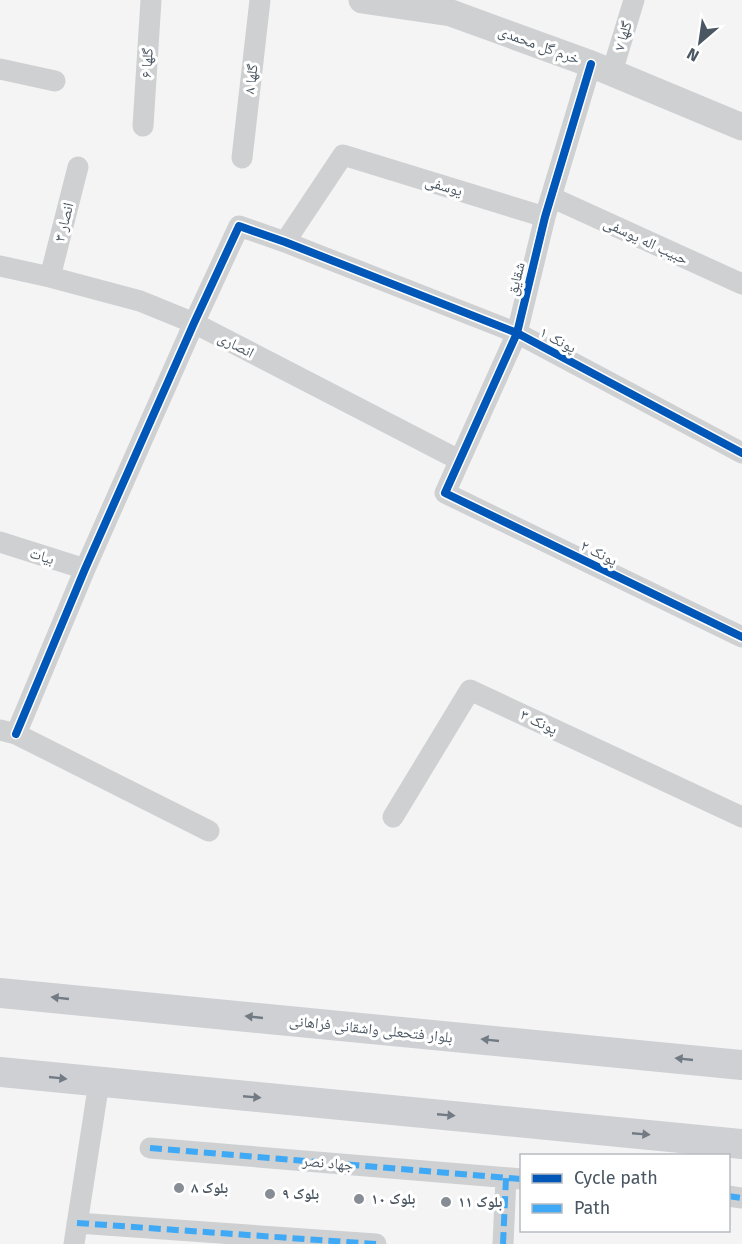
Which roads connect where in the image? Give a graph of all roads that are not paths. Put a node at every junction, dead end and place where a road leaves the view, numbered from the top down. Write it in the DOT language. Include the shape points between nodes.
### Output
graph roads {
  1 [pos="151,0"];
  2 [pos="260,0"];
  3 [pos="362,0"];
  4 [pos="634,0"];
  5 [pos="453,6"];
  6 [pos="602,68"];
  7 [pos="0,69"];
  8 [pos="55,81"];
  9 [pos="143,126"];
  10 [pos="742,127"];
  11 [pos="242,158"];
  12 [pos="78,167"];
  13 [pos="551,197"];
  14 [pos="545,218"];
  15 [pos="285,242"];
  16 [pos="0,266"];
  17 [pos="50,277"];
  18 [pos="742,284"];
  19 [pos="194,323"];
  20 [pos="517,333"];
  21 [pos="742,453"];
  22 [pos="459,460"];
  23 [pos="445,493"];
  24 [pos="0,542"];
  25 [pos="85,569"];
  26 [pos="742,637"];
  27 [pos="8,732"];
  28 [pos="393,817"];
  29 [pos="742,817"];
  30 [pos="209,831"];
  31 [pos="0,993"];
  32 [pos="742,1065"];
  33 [pos="0,1072"];
  34 [pos="99,1082"];
  35 [pos="742,1144"];
  36 [pos="150,1148"];
  37 [pos="514,1178"];
  38 [pos="75,1234"];
  39 [pos="376,1244"];
  40 [pos="503,1244"];
  1 -- 9 [label="street, گلها ۶"];
  2 -- 11 [label="street, گلها ۸"];
  3 -- 5 [label="street, خرم گل محمدی"];
  4 -- 6 [label="street, گلها ۷"];
  5 -- 6 [label="street, خرم گل محمدی"];
  6 -- 10 [label="street, خرم گل محمدی"];
  6 -- 13 [label="street, شقایق"];
  7 -- 8 [label="street"];
  12 -- 17 [label="street, انصار ۳"];
  13 -- 14 [label="street, شقایق"];
  13 -- 18 [label="street, حبیب اله یوسفی"];
  14 -- 15 [label="street, یوسفی" via="344,155"];
  14 -- 20 [label="street, شقایق"];
  15 -- 19 [label="street, پونک ۱" via="239,226"];
  15 -- 20 [label="street, پونک ۱"];
  16 -- 17 [label="street, انصاری"];
  17 -- 19 [label="street, انصاری" via="140,301"];
  19 -- 22 [label="street, انصاری"];
  19 -- 25 [label="street"];
  20 -- 21 [label="street, پونک ۱"];
  20 -- 22 [label="street, شقایق"];
  22 -- 23 [label="street, شقایق"];
  23 -- 26 [label="street, پونک ۲"];
  24 -- 25 [label="street, بیات"];
  25 -- 27 [label="street"];
  27 -- 30 [label="street"];
  28 -- 29 [label="street, پونک ۳" via="470,690"];
  32 -- 31 [label="main road, بلوار فتحعلی واشقانی فراهانی, one-way"];
  33 -- 34 [label="main road, one-way"];
  34 -- 35 [label="main road, one-way"];
  34 -- 38 [label="street"];
  36 -- 37 [label="street, جهاد نصر"];
  37 -- 40 [label="street, جهاد نصر"];
  38 -- 39 [label="street"];
}
